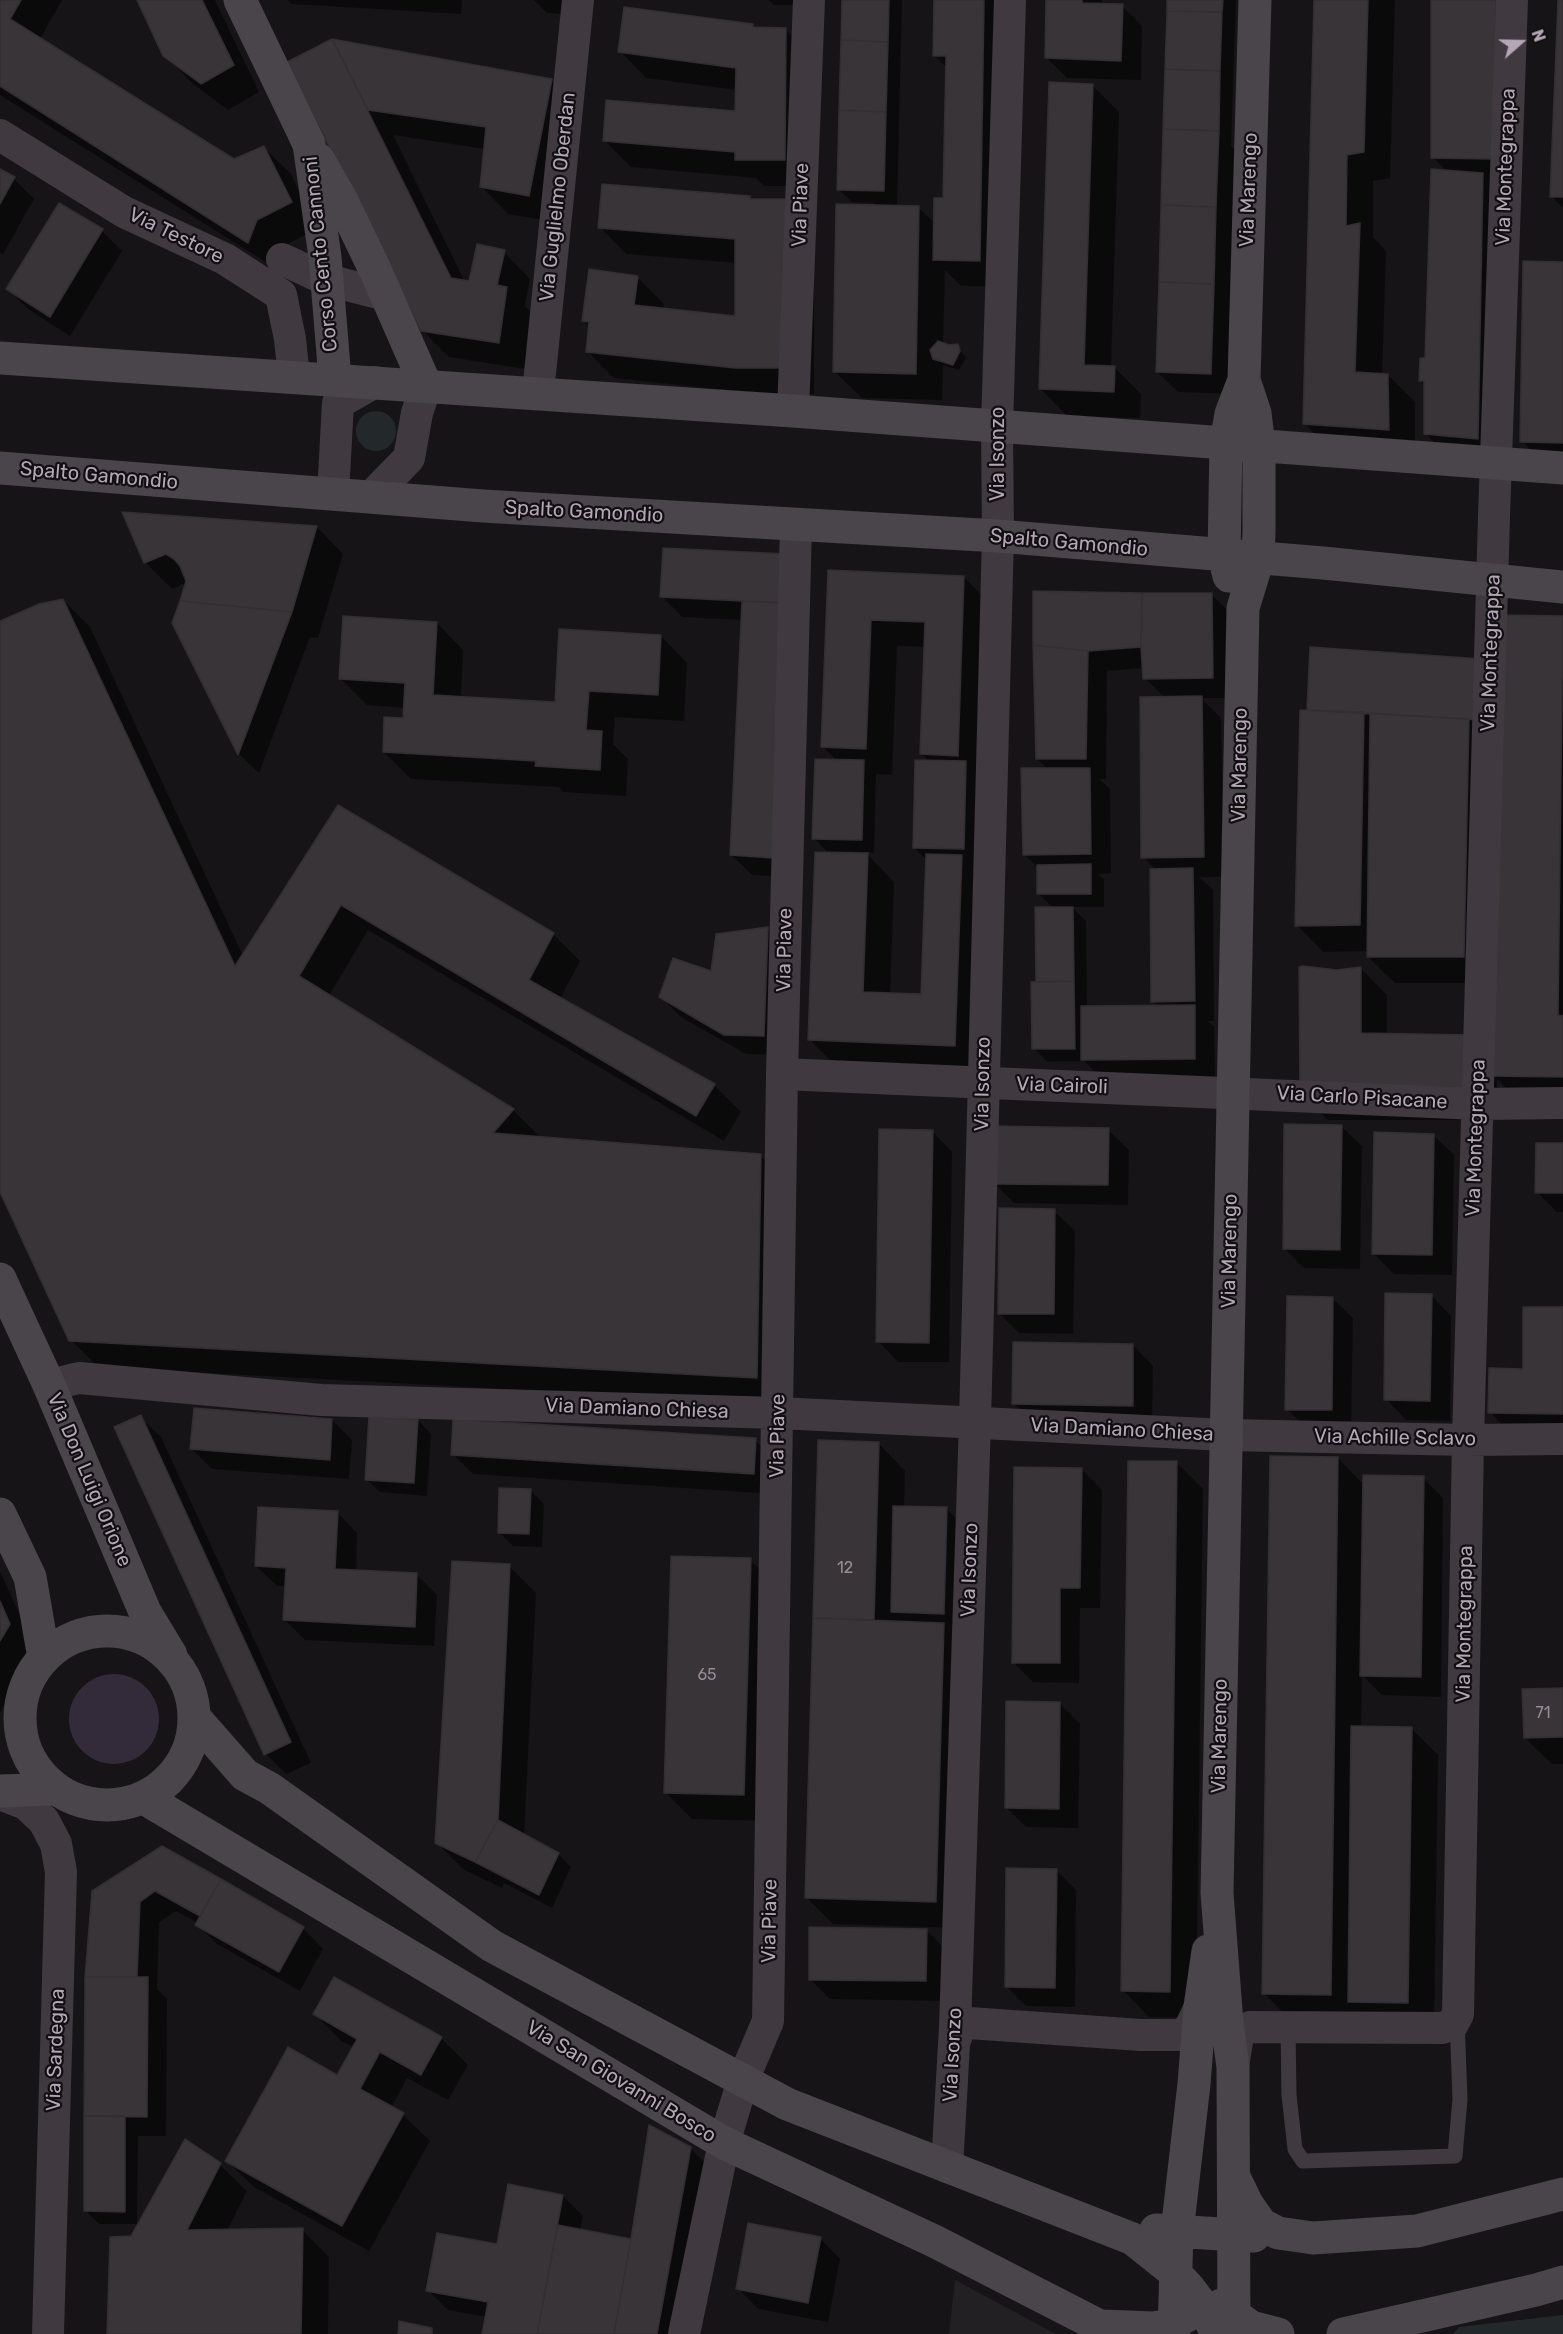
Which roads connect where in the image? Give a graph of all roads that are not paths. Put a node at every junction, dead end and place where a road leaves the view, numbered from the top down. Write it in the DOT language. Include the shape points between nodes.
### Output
graph roads {
  1 [pos="240,0"];
  2 [pos="578,0"];
  3 [pos="809,0"];
  4 [pos="1010,0"];
  5 [pos="1255,0"];
  6 [pos="1512,0"];
  7 [pos="0,135"];
  8 [pos="309,144"];
  9 [pos="322,231"];
  10 [pos="225,259"];
  11 [pos="282,259"];
  12 [pos="327,280"];
  13 [pos="386,295"];
  14 [pos="0,358"];
  15 [pos="294,377"];
  16 [pos="1244,380"];
  17 [pos="426,386"];
  18 [pos="337,391"];
  19 [pos="538,393"];
  20 [pos="793,411"];
  21 [pos="997,426"];
  22 [pos="1226,443"];
  23 [pos="1259,446"];
  24 [pos="1497,462"];
  25 [pos="0,468"];
  26 [pos="1563,468"];
  27 [pos="333,494"];
  28 [pos="371,496"];
  29 [pos="796,525"];
  30 [pos="998,536"];
  31 [pos="1224,556"];
  32 [pos="1258,559"];
  33 [pos="1493,580"];
  34 [pos="1563,586"];
  35 [pos="1243,608"];
  36 [pos="782,1074"];
  37 [pos="983,1083"];
  38 [pos="1234,1092"];
  39 [pos="1563,1103"];
  40 [pos="1478,1104"];
  41 [pos="0,1279"];
  42 [pos="49,1385"];
  43 [pos="778,1413"];
  44 [pos="975,1422"];
  45 [pos="1226,1435"];
  46 [pos="1563,1439"];
  47 [pos="1468,1440"];
  48 [pos="0,1515"];
  49 [pos="44,1658"];
  50 [pos="184,1677"];
  51 [pos="9,1716"];
  52 [pos="194,1717"];
  53 [pos="55,1789"];
  54 [pos="0,1793"];
  55 [pos="144,1798"];
  56 [pos="1217,1893"];
  57 [pos="1200,2007"];
  58 [pos="1457,2018"];
  59 [pos="1288,2027"];
  60 [pos="954,2043"];
  61 [pos="1233,2067"];
  62 [pos="743,2080"];
  63 [pos="724,2143"];
  64 [pos="1184,2160"];
  65 [pos="1232,2165"];
  66 [pos="947,2167"];
  67 [pos="1563,2194"];
  68 [pos="1034,2200"];
  69 [pos="1182,2232"];
  70 [pos="1313,2238"];
  71 [pos="1176,2273"];
  72 [pos="1563,2282"];
  73 [pos="1212,2304"];
  74 [pos="48,2325"];
  75 [pos="1116,2330"];
  76 [pos="684,2334"];
  77 [pos="1278,2334"];
  78 [pos="1343,2334"];
  1 -- 8 [label="street, Corso Cento Cannoni"];
  2 -- 19 [label="street, Via Guglielmo Oberdan"];
  3 -- 20 [label="street, Via Piave"];
  4 -- 21 [label="street, Via Isonzo"];
  5 -- 16 [label="street, Via Marengo"];
  6 -- 24 [label="street, Via Montegrappa"];
  7 -- 10 [label="street, Via Testore" via="124,212"];
  8 -- 9 [label="street, Corso Cento Cannoni"];
  8 -- 13 [label="street" via="341,199"];
  9 -- 11 [label="street" via="310,252"];
  9 -- 12 [label="street, Corso Cento Cannoni"];
  10 -- 11 [label="street"];
  10 -- 15 [label="street, Via Testore" via="281,295"];
  11 -- 12 [label="street"];
  12 -- 13 [label="street"];
  12 -- 18 [label="street, Corso Cento Cannoni"];
  13 -- 17 [label="street"];
  14 -- 15 [label="street"];
  15 -- 18 [label="street"];
  16 -- 22 [label="street" via="1231,414"];
  16 -- 23 [label="street" via="1255,413"];
  17 -- 18 [label="street" via="375,382"];
  17 -- 19 [label="street"];
  17 -- 28 [label="street" via="409,458"];
  18 -- 27 [label="street"];
  19 -- 20 [label="street"];
  20 -- 21 [label="street"];
  21 -- 22 [label="street"];
  21 -- 30 [label="street, Via Isonzo"];
  22 -- 23 [label="street"];
  22 -- 31 [label="street"];
  23 -- 24 [label="street"];
  23 -- 32 [label="street"];
  24 -- 26 [label="street"];
  24 -- 33 [label="street, Via Montegrappa"];
  25 -- 27 [label="street, Spalto Gamondio"];
  27 -- 28 [label="street, Spalto Gamondio"];
  28 -- 29 [label="street, Spalto Gamondio"];
  29 -- 30 [label="street, Spalto Gamondio"];
  29 -- 36 [label="street, Via Piave"];
  30 -- 31 [label="street, Spalto Gamondio"];
  30 -- 37 [label="street, Via Isonzo"];
  31 -- 32 [label="street, Spalto Gamondio"];
  31 -- 35 [label="street"];
  32 -- 33 [label="street, Spalto Gamondio"];
  32 -- 35 [label="street"];
  33 -- 34 [label="street"];
  33 -- 40 [label="street, Via Montegrappa"];
  35 -- 38 [label="street, Via Marengo"];
  36 -- 37 [label="street, Via Cairoli"];
  36 -- 43 [label="street, Via Piave"];
  37 -- 38 [label="street, Via Cairoli"];
  37 -- 44 [label="street, Via Isonzo"];
  38 -- 40 [label="street, Via Carlo Pisacane"];
  38 -- 45 [label="street, Via Marengo"];
  39 -- 40 [label="street, Via Carlo Pisacane"];
  40 -- 47 [label="street, Via Montegrappa"];
  41 -- 42 [label="street, Via Don Luigi Orione"];
  42 -- 43 [label="street, Via Damiano Chiesa" via="79,1377 321,1400"];
  42 -- 50 [label="street, Via Don Luigi Orione" via="145,1612"];
  43 -- 44 [label="street, Via Damiano Chiesa"];
  43 -- 62 [label="street, Via Piave" via="768,2021"];
  44 -- 45 [label="street, Via Damiano Chiesa"];
  44 -- 60 [label="street, Via Isonzo"];
  45 -- 47 [label="street, Via Achille Sclavo"];
  45 -- 56 [label="street, Via Marengo"];
  46 -- 47 [label="street, Via Achille Sclavo"];
  47 -- 58 [label="street, Via Montegrappa"];
  48 -- 49 [label="street" via="30,1577"];
  49 -- 50 [label="street" via="78,1636 98,1631 119,1632 157,1647"];
  49 -- 51 [label="street"];
  50 -- 52 [label="street"];
  51 -- 53 [label="street" via="37,1771"];
  52 -- 55 [label="street" via="192,1742 181,1765 165,1784"];
  52 -- 62 [label="street" via="245,1775 492,1946"];
  53 -- 54 [label="street"];
  53 -- 55 [label="street" via="99,1806 122,1805"];
  54 -- 74 [label="street, Via Sardegna" via="26,1804 44,1821 56,1844 61,1872"];
  55 -- 63 [label="street, Via San Giovanni Bosco"];
  56 -- 57 [label="street, Via Marengo"];
  56 -- 61 [label="street, Via Marengo"];
  57 -- 60 [label="street" via="1190,2028 1181,2035 969,2023 959,2029"];
  57 -- 64 [label="street, Via Marengo"];
  58 -- 59 [label="street" via="1452,2025 1442,2028"];
  58 -- 59 [label="lane" via="1460,2099 1455,2156 1303,2162 1295,2149 1289,2095"];
  59 -- 61 [label="street" via="1259,2025 1241,2031"];
  60 -- 66 [label="street, Via Isonzo"];
  61 -- 65 [label="street, Via Marengo"];
  62 -- 63 [label="street, Via Piave"];
  62 -- 66 [label="street" via="787,2104"];
  63 -- 75 [label="street, Via San Giovanni Bosco"];
  63 -- 76 [label="street, Via Piave"];
  64 -- 68 [label="street" via="1171,2196 1152,2212 1115,2216"];
  64 -- 69 [label="street"];
  65 -- 70 [label="street" via="1239,2190 1261,2224 1278,2233"];
  65 -- 73 [label="street, Via Marengo"];
  66 -- 68 [label="street"];
  67 -- 70 [label="street" via="1417,2231"];
  68 -- 69 [label="street" via="1141,2228"];
  68 -- 71 [label="street" via="1133,2239"];
  69 -- 71 [label="street"];
  69 -- 73 [label="street"];
  69 -- 73 [label="street"];
  70 -- 73 [label="street"];
  70 -- 73 [label="street" via="1273,2250"];
  71 -- 73 [label="street"];
  72 -- 78 [label="street"];
  73 -- 75 [label="street" via="1155,2328"];
  73 -- 77 [label="street" via="1251,2327"];
}
